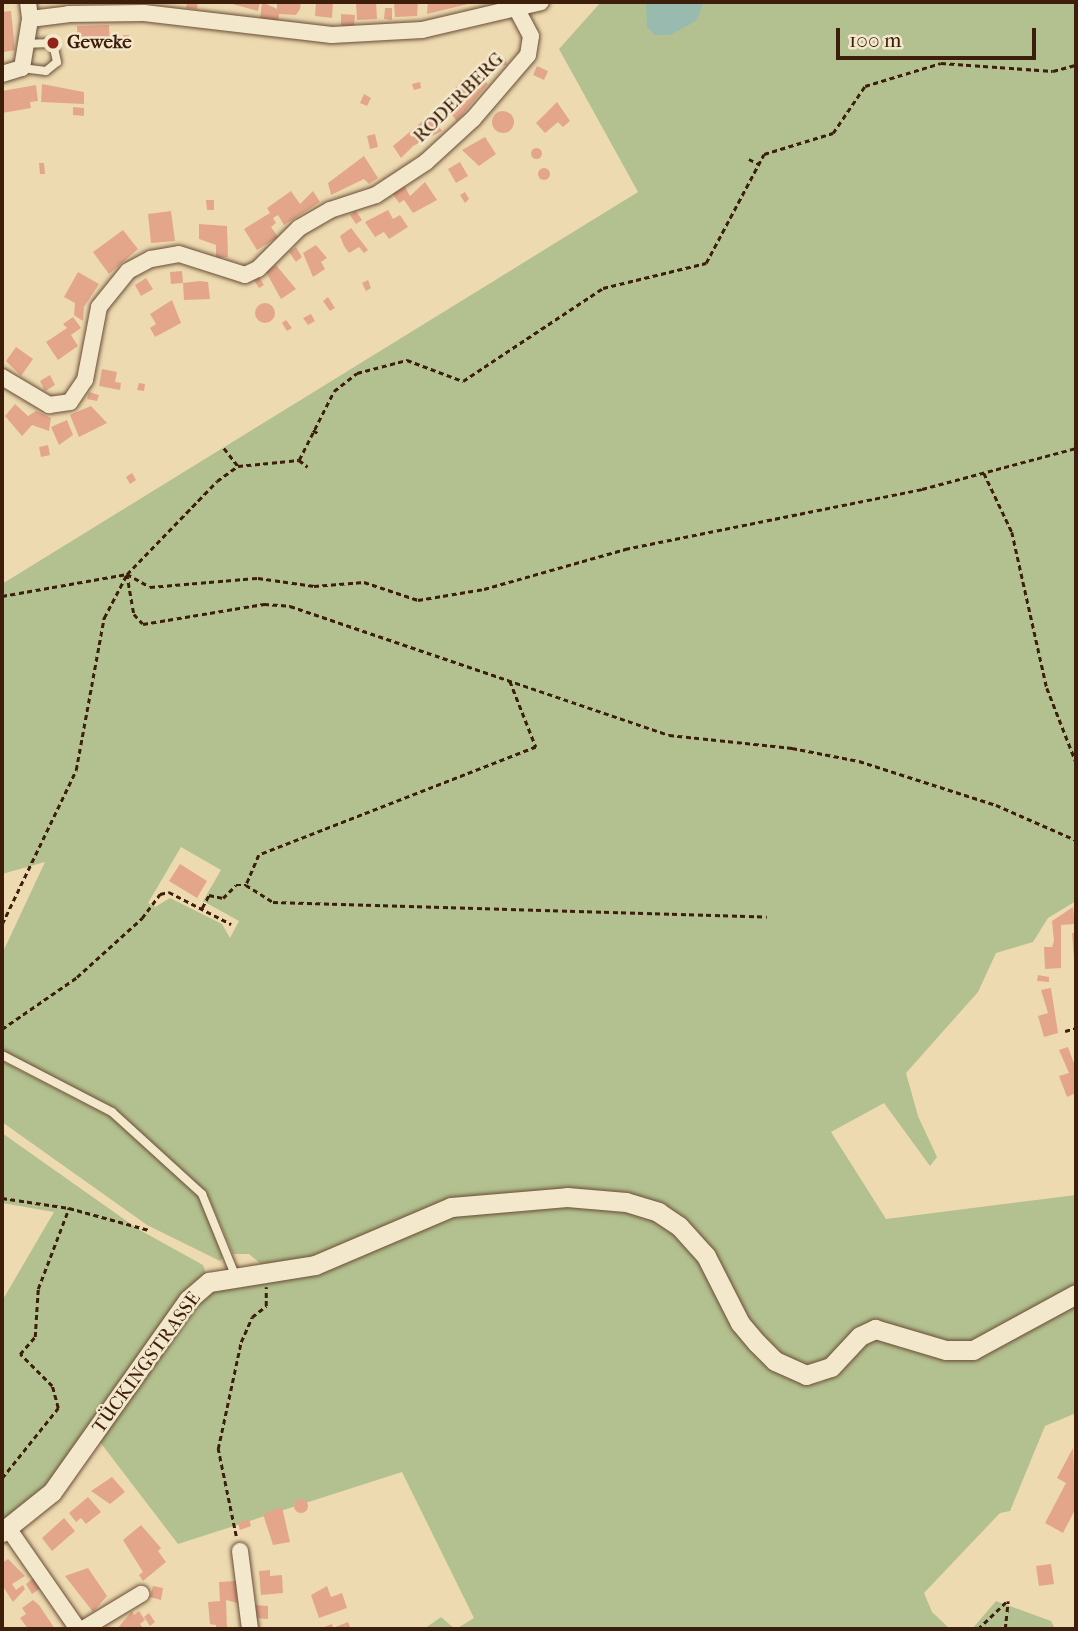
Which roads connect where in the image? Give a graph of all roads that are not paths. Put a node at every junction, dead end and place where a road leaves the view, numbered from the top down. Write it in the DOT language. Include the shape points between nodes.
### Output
graph roads {
  1 [pos="27,2"];
  2 [pos="541,2"];
  3 [pos="517,10"];
  4 [pos="30,19"];
  5 [pos="28,44"];
  6 [pos="22,68"];
  7 [pos="2,74"];
  8 [pos="2,377"];
  9 [pos="2,1055"];
  10 [pos="235,1275"];
  11 [pos="1076,1294"];
  12 [pos="5,1530"];
  13 [pos="240,1551"];
  14 [pos="141,1594"];
  15 [pos="80,1629"];
  16 [pos="250,1629"];
  1 -- 4 [label="street"];
  2 -- 3 [label="street"];
  3 -- 4 [label="street" via="422,30 332,35 144,13"];
  3 -- 8 [label="street, RODERBERG" via="531,36 528,55 473,119 426,162 376,195 330,210 299,228 258,269 245,275 179,254 151,259 128,271 99,307 85,380 70,402 49,405"];
  4 -- 5 [label="street"];
  5 -- 6 [label="street"];
  5 -- 6 [label="lane" via="53,43 59,54 57,62 46,71"];
  6 -- 7 [label="street"];
  9 -- 10 [label="lane" via="112,1112 202,1195"];
  10 -- 11 [label="street, TÜCKINGSTRASSE" via="339,1257 451,1207 567,1197 626,1202 658,1212 679,1226 706,1256 740,1323 775,1361 806,1375 831,1367 860,1336 875,1329 946,1350 973,1350"];
  10 -- 12 [label="street, TÜCKINGSTRASSE" via="209,1282 188,1300 52,1492"];
  12 -- 15 [label="street, TÜCKINGSTRASSE"];
  13 -- 16 [label="street"];
  14 -- 15 [label="street, TÜCKINGSTRASSE"];
}
